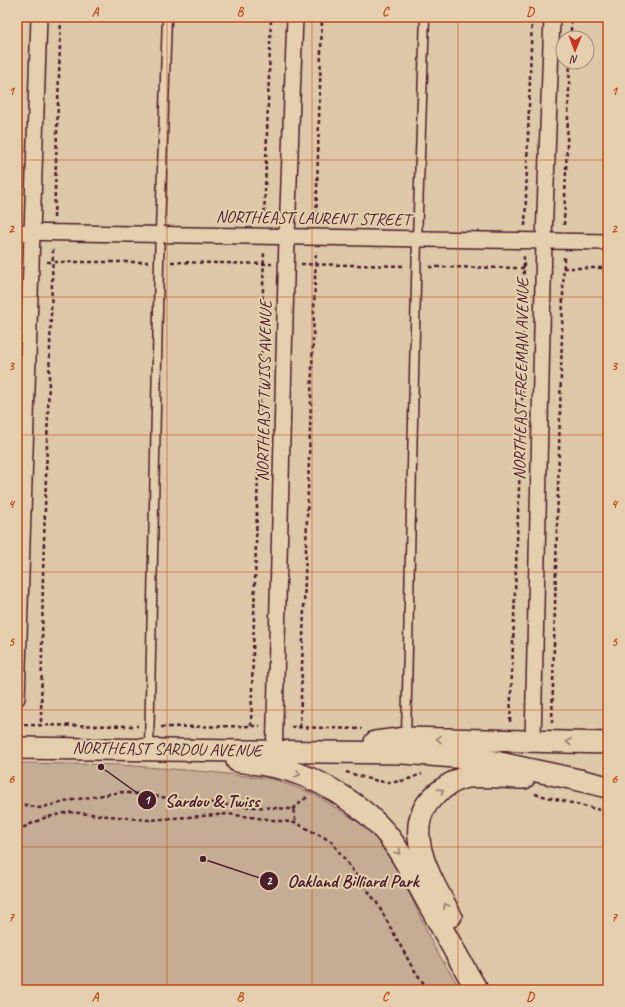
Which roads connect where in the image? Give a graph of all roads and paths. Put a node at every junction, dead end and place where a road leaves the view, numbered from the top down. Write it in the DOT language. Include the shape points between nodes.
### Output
graph roads {
  1 [pos="18,17"];
  2 [pos="39,17"];
  3 [pos="61,17"];
  4 [pos="167,17"];
  5 [pos="271,17"];
  6 [pos="295,17"];
  7 [pos="322,17"];
  8 [pos="425,17"];
  9 [pos="532,17"];
  10 [pos="552,17"];
  11 [pos="571,17"];
  12 [pos="571,30"];
  13 [pos="17,56"];
  14 [pos="570,70"];
  15 [pos="24,232"];
  16 [pos="54,233"];
  17 [pos="160,234"];
  18 [pos="264,236"];
  19 [pos="287,236"];
  20 [pos="316,237"];
  21 [pos="417,238"];
  22 [pos="525,240"];
  23 [pos="544,240"];
  24 [pos="564,241"];
  25 [pos="608,242"];
  26 [pos="30,261"];
  27 [pos="53,262"];
  28 [pos="159,262"];
  29 [pos="264,264"];
  30 [pos="316,264"];
  31 [pos="286,265"];
  32 [pos="417,266"];
  33 [pos="523,268"];
  34 [pos="563,268"];
  35 [pos="608,268"];
  36 [pos="543,269"];
  37 [pos="17,698"];
  38 [pos="41,722"];
  39 [pos="510,724"];
  40 [pos="552,724"];
  41 [pos="17,725"];
  42 [pos="251,726"];
  43 [pos="149,727"];
  44 [pos="300,727"];
  45 [pos="406,738"];
  46 [pos="533,741"];
  47 [pos="608,743"];
  48 [pos="17,748"];
  49 [pos="149,750"];
  50 [pos="316,751"];
  51 [pos="274,759"];
  52 [pos="580,780"];
  53 [pos="608,787"];
  54 [pos="17,803"];
  55 [pos="296,823"];
  56 [pos="17,825"];
  57 [pos="428,990"];
  58 [pos="477,990"];
  59 [pos="492,990"];
  1 -- 13 [label="path"];
  2 -- 15 [label="street"];
  3 -- 16 [label="path"];
  4 -- 17 [label="lane"];
  5 -- 18 [label="path"];
  6 -- 19 [label="street, NORTHEAST TWISS AVENUE"];
  7 -- 20 [label="path"];
  8 -- 21 [label="lane"];
  9 -- 22 [label="path"];
  10 -- 23 [label="street, NORTHEAST FREEMAN AVENUE"];
  11 -- 12 [label="path"];
  14 -- 24 [label="path"];
  15 -- 16 [label="street, NORTHEAST LAURENT STREET"];
  15 -- 26 [label="street"];
  16 -- 17 [label="street, NORTHEAST LAURENT STREET"];
  16 -- 27 [label="path"];
  17 -- 18 [label="street, NORTHEAST LAURENT STREET"];
  17 -- 28 [label="lane"];
  18 -- 19 [label="street, NORTHEAST LAURENT STREET"];
  18 -- 29 [label="path"];
  19 -- 20 [label="street, NORTHEAST LAURENT STREET"];
  19 -- 31 [label="street, NORTHEAST TWISS AVENUE"];
  20 -- 21 [label="street, NORTHEAST LAURENT STREET"];
  20 -- 30 [label="path"];
  21 -- 22 [label="street, NORTHEAST LAURENT STREET"];
  21 -- 32 [label="lane"];
  22 -- 23 [label="street, NORTHEAST LAURENT STREET"];
  22 -- 33 [label="path"];
  23 -- 24 [label="street, NORTHEAST LAURENT STREET"];
  23 -- 36 [label="street, NORTHEAST FREEMAN AVENUE"];
  24 -- 25 [label="street, NORTHEAST LAURENT STREET"];
  24 -- 34 [label="path"];
  26 -- 27 [label="path"];
  26 -- 37 [label="street"];
  27 -- 28 [label="path"];
  27 -- 38 [label="path"];
  28 -- 29 [label="path"];
  28 -- 43 [label="lane"];
  29 -- 31 [label="path"];
  29 -- 42 [label="path"];
  30 -- 31 [label="path"];
  30 -- 32 [label="path"];
  30 -- 44 [label="path"];
  31 -- 51 [label="street, NORTHEAST TWISS AVENUE"];
  32 -- 33 [label="path"];
  32 -- 45 [label="lane"];
  33 -- 36 [label="path"];
  33 -- 39 [label="path" via="522,411"];
  34 -- 35 [label="path"];
  34 -- 36 [label="path"];
  34 -- 40 [label="path"];
  36 -- 46 [label="street, NORTHEAST FREEMAN AVENUE"];
  41 -- 43 [label="path"];
  43 -- 49 [label="lane"];
  46 -- 45 [label="street, NORTHEAST SARDOU AVENUE, one-way"];
  45 -- 50 [label="street, NORTHEAST SARDOU AVENUE"];
  47 -- 46 [label="street, NORTHEAST SARDOU AVENUE, one-way"];
  48 -- 49 [label="street, NORTHEAST SARDOU AVENUE"];
  49 -- 51 [label="street, NORTHEAST SARDOU AVENUE"];
  50 -- 51 [label="street, NORTHEAST SARDOU AVENUE"];
  50 -- 52 [label="street, NORTHEAST SARDOU AVENUE" via="403,753 481,759"];
  51 -- 58 [label="street, one-way" via="350,801 386,834 406,864"];
  52 -- 53 [label="street, NORTHEAST SARDOU AVENUE"];
  59 -- 52 [label="street, one-way" via="426,867 418,827 421,814 434,795 467,777"];
  54 -- 55 [label="path" via="39,808 121,792 236,806 293,809"];
  55 -- 56 [label="path" via="228,814 149,820 69,812 44,818 22,828"];
  55 -- 57 [label="path" via="331,841 377,903 411,966"];
}
